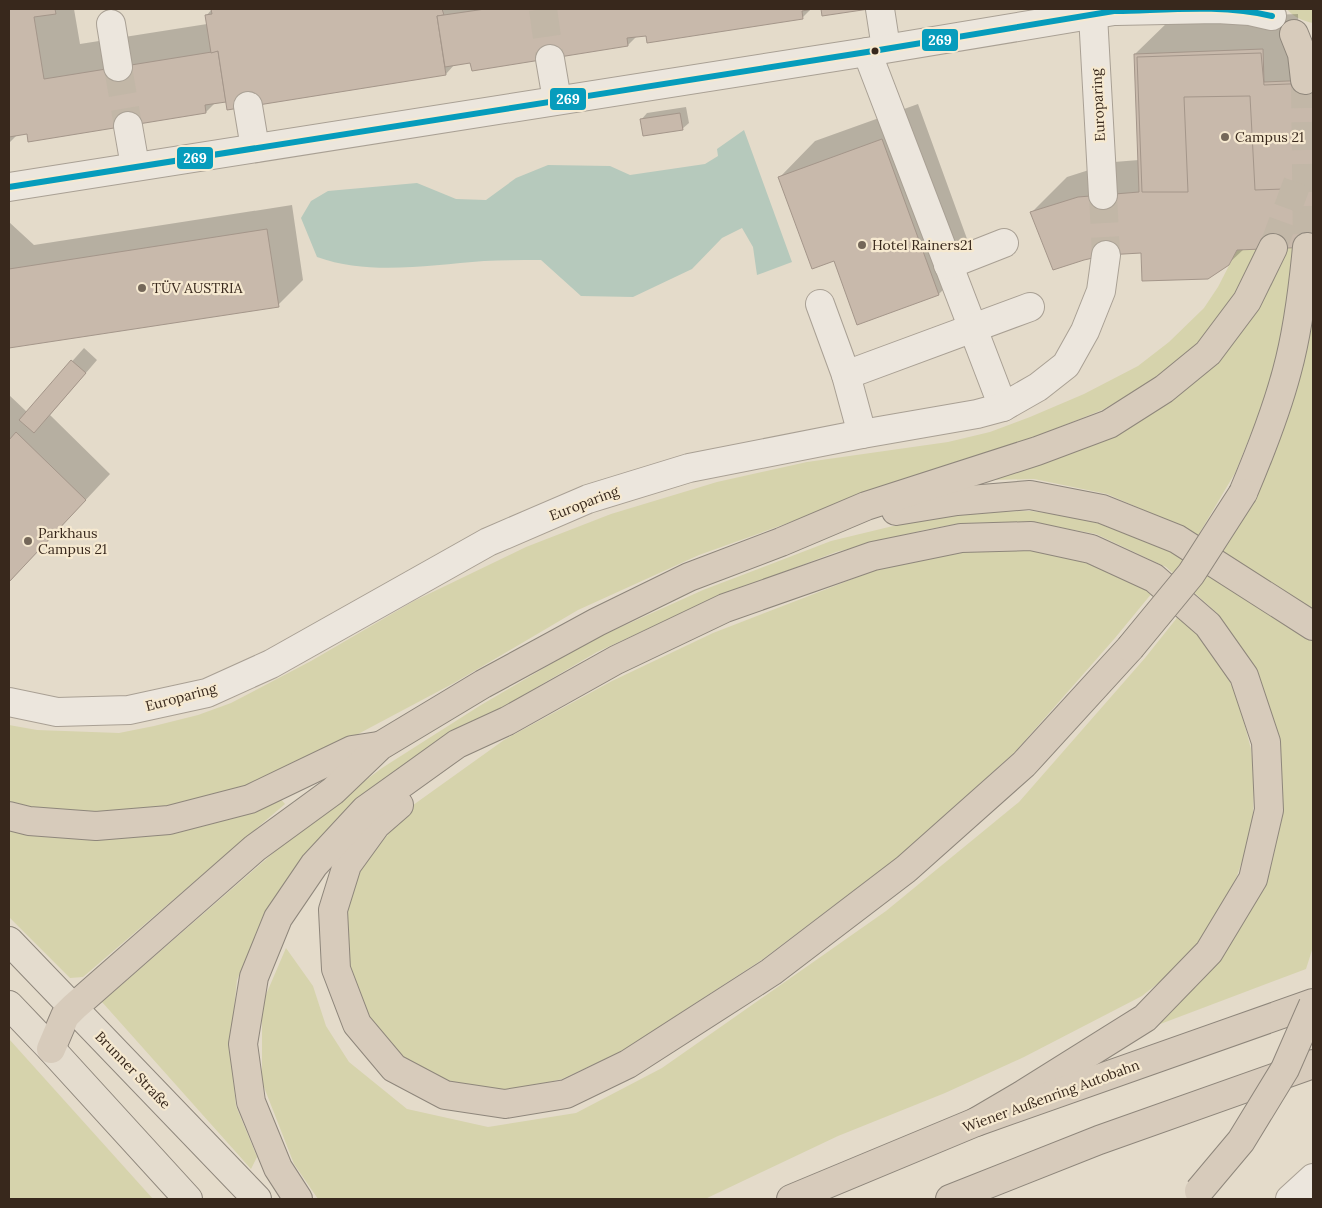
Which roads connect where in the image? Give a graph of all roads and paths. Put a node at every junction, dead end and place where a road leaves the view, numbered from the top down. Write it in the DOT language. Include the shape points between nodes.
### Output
graph roads {
  1 [pos="880,9"];
  2 [pos="1111,12"];
  3 [pos="1270,12"];
  4 [pos="111,24"];
  5 [pos="1304,36"];
  6 [pos="876,50"];
  7 [pos="550,59"];
  8 [pos="118,67"];
  9 [pos="1304,80"];
  10 [pos="557,100"];
  11 [pos="248,106"];
  12 [pos="128,126"];
  13 [pos="255,148"];
  14 [pos="135,166"];
  15 [pos="9,187"];
  16 [pos="1103,194"];
  17 [pos="1004,243"];
  18 [pos="1307,247"];
  19 [pos="1273,248"];
  20 [pos="1106,255"];
  21 [pos="948,265"];
  22 [pos="820,304"];
  23 [pos="1030,307"];
  24 [pos="973,330"];
  25 [pos="846,375"];
  26 [pos="1003,407"];
  27 [pos="862,434"];
  28 [pos="781,542"];
  29 [pos="1313,626"];
  30 [pos="9,702"];
  31 [pos="508,721"];
  32 [pos="380,746"];
  33 [pos="9,816"];
  34 [pos="9,941"];
  35 [pos="1313,1004"];
  36 [pos="9,1005"];
  37 [pos="74,1007"];
  38 [pos="52,1049"];
  39 [pos="1313,1064"];
  40 [pos="976,1122"];
  41 [pos="1313,1178"];
  42 [pos="1194,1197"];
  43 [pos="188,1199"];
  44 [pos="257,1199"];
  45 [pos="298,1199"];
  46 [pos="791,1199"];
  47 [pos="950,1199"];
  48 [pos="1290,1199"];
  1 -- 6 [label="street"];
  2 -- 3 [label="street"];
  2 -- 6 [label="street"];
  2 -- 16 [label="street, Europaring"];
  3 -- 5 [label="street" via="1282,26"];
  4 -- 8 [label="street"];
  5 -- 9 [label="highway"];
  6 -- 10 [label="street"];
  6 -- 21 [label="street" via="896,129"];
  7 -- 10 [label="street"];
  10 -- 13 [label="street"];
  11 -- 13 [label="street"];
  12 -- 14 [label="street"];
  13 -- 14 [label="street"];
  14 -- 15 [label="street"];
  17 -- 21 [label="street"];
  18 -- 31 [label="highway, bridge" via="1302,300 1287,370 1266,440 1243,493 1191,574 1130,648 1024,764 906,870 771,972 628,1064 566,1094 505,1104 445,1095 394,1068 357,1024 336,969 333,910 347,865 376,825"];
  19 -- 28 [label="highway" via="1247,300 1208,353 1164,389 1109,424 866,506"];
  20 -- 26 [label="street, Europaring" via="1101,291 1085,331 1066,365 1038,387"];
  21 -- 24 [label="street"];
  22 -- 25 [label="street"];
  23 -- 24 [label="street"];
  24 -- 25 [label="street"];
  24 -- 26 [label="street"];
  25 -- 27 [label="street"];
  26 -- 27 [label="street, Europaring"];
  27 -- 30 [label="street, Europaring" via="689,468 588,499 488,542 271,664 207,693 129,710 56,712"];
  28 -- 29 [label="highway" via="912,508 1030,495 1102,509 1177,539"];
  28 -- 32 [label="highway" via="689,577 597,622 483,684"];
  31 -- 40 [label="highway" via="616,660 725,608 874,556 961,538 1031,536 1091,549 1154,578 1208,625 1244,676 1266,742 1269,810 1253,879 1209,952 1145,1018"];
  31 -- 45 [label="highway" via="457,744 365,810 314,865 278,918 254,977 243,1044 251,1102 278,1168"];
  32 -- 33 [label="highway" via="352,750 250,799 169,820 96,826 29,821"];
  32 -- 37 [label="highway" via="332,791 256,848"];
  34 -- 37 [label="main road, Brunner Straße"];
  35 -- 40 [label="highway, Wiener Außenring Autobahn"];
  35 -- 42 [label="highway, bridge" via="1285,1069 1241,1141"];
  36 -- 38 [label="main road"];
  37 -- 38 [label="highway" via="65,1016"];
  37 -- 44 [label="main road, Brunner Straße"];
  38 -- 43 [label="main road"];
  39 -- 47 [label="highway" via="1099,1140"];
  40 -- 46 [label="highway, Wiener Außenring Autobahn"];
  41 -- 48 [label="street"];
}
